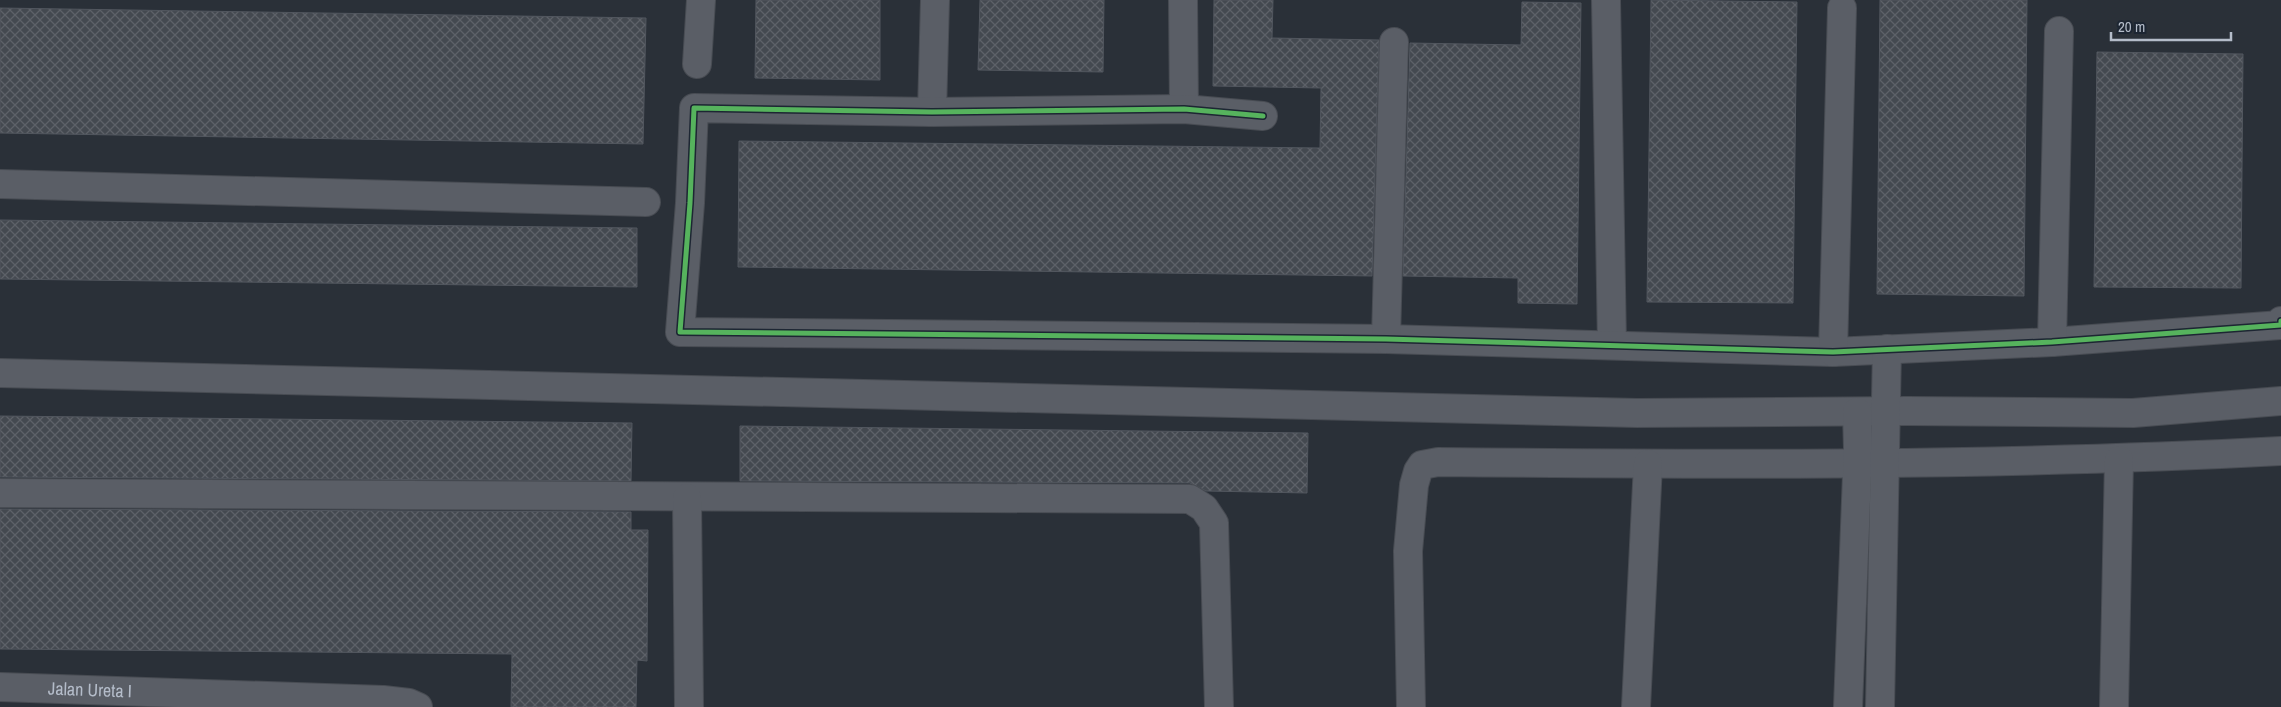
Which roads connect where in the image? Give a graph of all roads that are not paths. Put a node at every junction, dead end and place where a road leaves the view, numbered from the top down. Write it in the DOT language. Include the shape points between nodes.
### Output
graph roads {
  1 [pos="702,0"];
  2 [pos="935,0"];
  3 [pos="1183,0"];
  4 [pos="1606,0"];
  5 [pos="1842,8"];
  6 [pos="2059,31"];
  7 [pos="1394,42"];
  8 [pos="697,64"];
  9 [pos="1184,109"];
  10 [pos="932,112"];
  11 [pos="1263,116"];
  12 [pos="0,184"];
  13 [pos="646,202"];
  14 [pos="2281,321"];
  15 [pos="1386,339"];
  16 [pos="2052,342"];
  17 [pos="1612,345"];
  18 [pos="1886,349"];
  19 [pos="1833,352"];
  20 [pos="0,373"];
  21 [pos="2281,401"];
  22 [pos="1884,411"];
  23 [pos="1857,412"];
  24 [pos="2281,451"];
  25 [pos="2119,460"];
  26 [pos="1884,462"];
  27 [pos="1857,463"];
  28 [pos="1648,464"];
  29 [pos="0,493"];
  30 [pos="687,498"];
  31 [pos="0,687"];
  32 [pos="280,702"];
  33 [pos="418,707"];
  34 [pos="689,707"];
  35 [pos="1219,707"];
  36 [pos="1411,707"];
  37 [pos="1636,707"];
  38 [pos="1848,707"];
  39 [pos="1880,707"];
  40 [pos="2114,707"];
  1 -- 8 [label="street"];
  2 -- 10 [label="street"];
  3 -- 9 [label="street"];
  4 -- 17 [label="street"];
  5 -- 19 [label="street"];
  6 -- 16 [label="street"];
  7 -- 15 [label="street"];
  9 -- 10 [label="street"];
  9 -- 11 [label="street"];
  10 -- 15 [label="street" via="694,108 680,332"];
  12 -- 13 [label="street"];
  14 -- 16 [label="street" via="2281,324"];
  15 -- 17 [label="street"];
  16 -- 18 [label="street"];
  17 -- 19 [label="street"];
  18 -- 19 [label="street"];
  18 -- 22 [label="street"];
  20 -- 23 [label="street" via="1637,412"];
  21 -- 22 [label="street" via="2133,413"];
  22 -- 23 [label="street"];
  22 -- 26 [label="street"];
  23 -- 27 [label="street"];
  24 -- 25 [label="street"];
  25 -- 26 [label="street"];
  25 -- 40 [label="street"];
  26 -- 27 [label="street"];
  26 -- 39 [label="street"];
  27 -- 28 [label="street"];
  27 -- 38 [label="street"];
  28 -- 36 [label="street" via="1438,462 1422,465 1414,485 1408,551"];
  28 -- 37 [label="street"];
  29 -- 30 [label="street"];
  30 -- 34 [label="street"];
  30 -- 35 [label="street" via="1190,499 1204,508 1214,523"];
  31 -- 32 [label="street, Jalan Ureta I"];
  32 -- 33 [label="street, Jalan Ureta I" via="383,700"];
}
